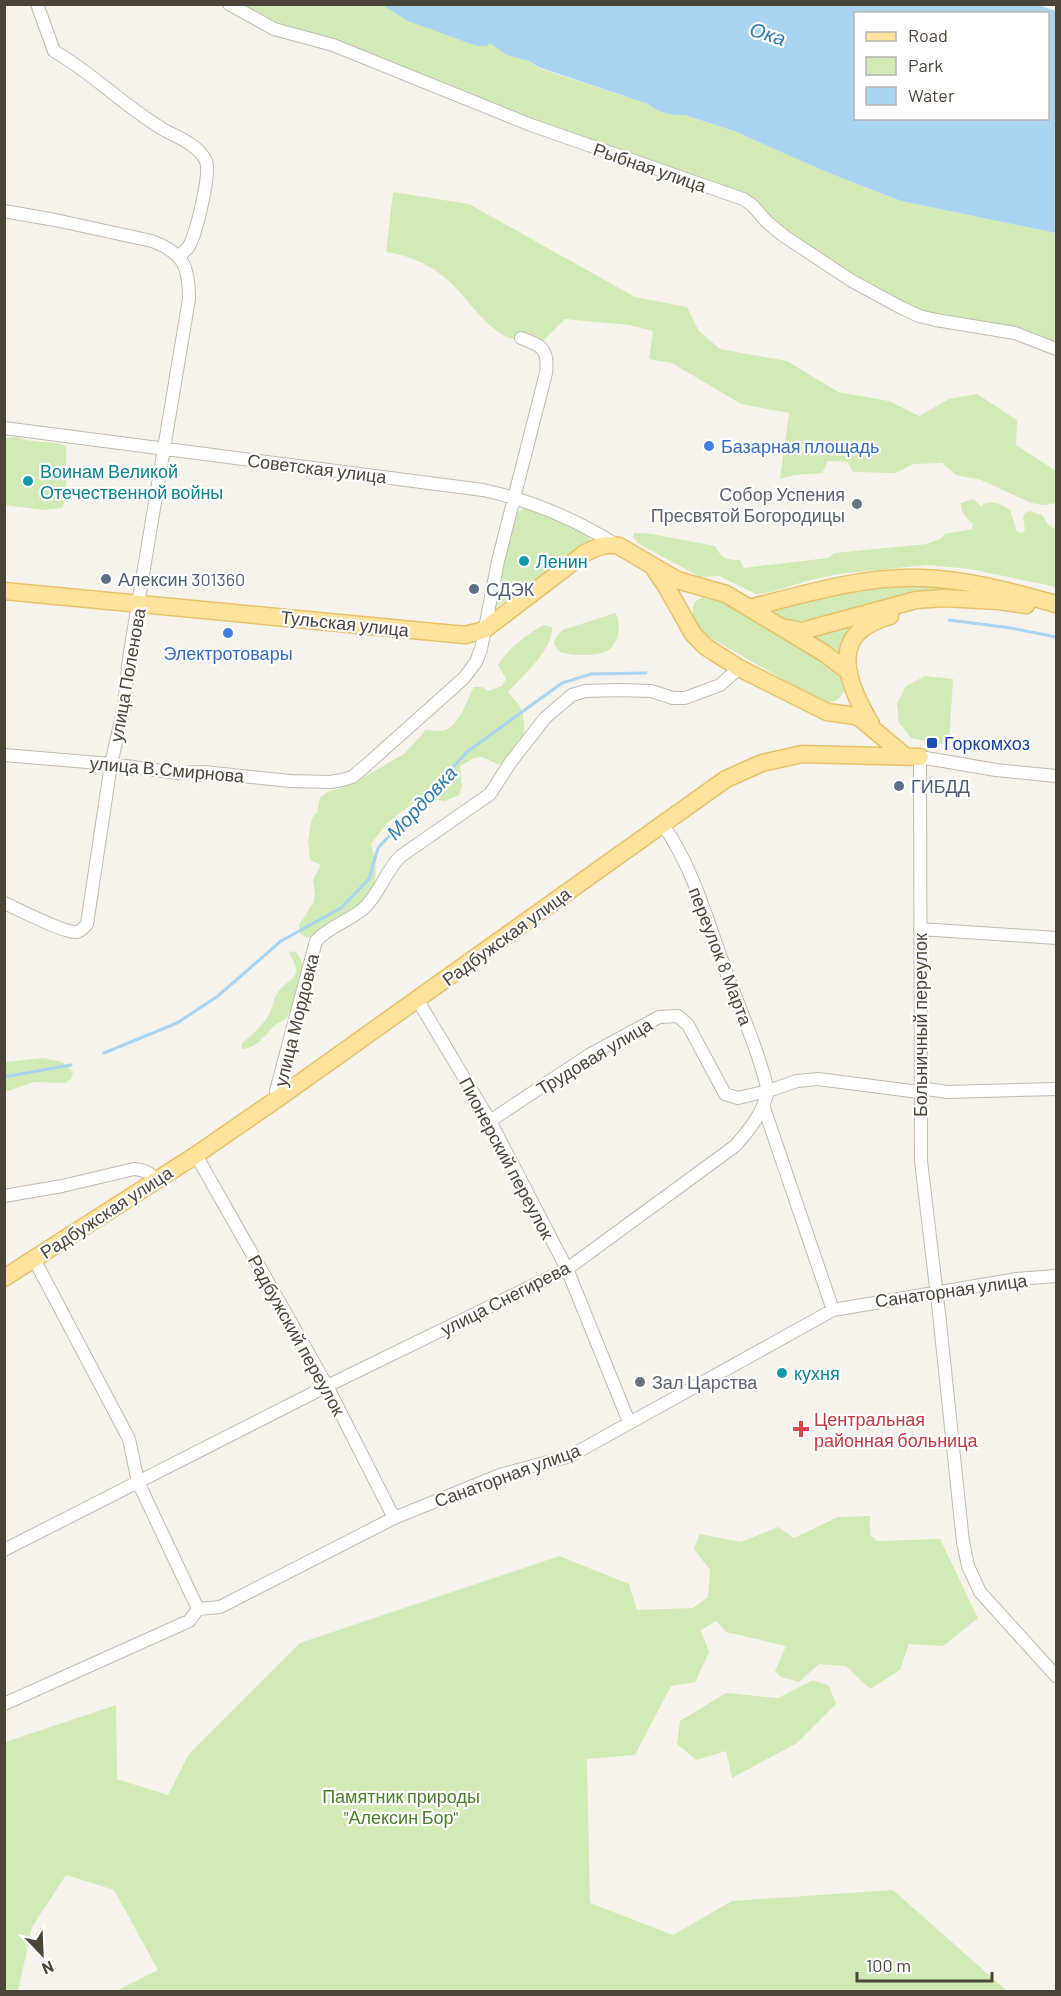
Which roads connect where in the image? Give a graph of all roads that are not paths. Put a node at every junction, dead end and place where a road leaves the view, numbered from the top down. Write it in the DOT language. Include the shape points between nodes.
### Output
graph roads {
  1 [pos="37,4"];
  2 [pos="229,4"];
  3 [pos="4,212"];
  4 [pos="179,256"];
  5 [pos="521,338"];
  6 [pos="1056,349"];
  7 [pos="4,428"];
  8 [pos="164,449"];
  9 [pos="514,496"];
  10 [pos="619,546"];
  11 [pos="652,566"];
  12 [pos="705,587"];
  13 [pos="4,591"];
  14 [pos="974,601"];
  15 [pos="140,603"];
  16 [pos="1056,604"];
  17 [pos="749,608"];
  18 [pos="1056,613"];
  19 [pos="683,615"];
  20 [pos="783,627"];
  21 [pos="484,630"];
  22 [pos="739,668"];
  23 [pos="850,679"];
  24 [pos="827,712"];
  25 [pos="876,732"];
  26 [pos="4,755"];
  27 [pos="913,757"];
  28 [pos="111,764"];
  29 [pos="1056,776"];
  30 [pos="663,825"];
  31 [pos="4,903"];
  32 [pos="920,929"];
  33 [pos="1056,938"];
  34 [pos="417,999"];
  35 [pos="1056,1089"];
  36 [pos="768,1091"];
  37 [pos="919,1092"];
  38 [pos="280,1097"];
  39 [pos="764,1108"];
  40 [pos="490,1121"];
  41 [pos="196,1155"];
  42 [pos="156,1181"];
  43 [pos="4,1196"];
  44 [pos="34,1259"];
  45 [pos="567,1269"];
  46 [pos="1056,1276"];
  47 [pos="4,1278"];
  48 [pos="936,1293"];
  49 [pos="833,1310"];
  50 [pos="327,1386"];
  51 [pos="629,1422"];
  52 [pos="138,1482"];
  53 [pos="394,1518"];
  54 [pos="4,1550"];
  55 [pos="198,1609"];
  56 [pos="1056,1676"];
  57 [pos="4,1704"];
  1 -- 4 [label="street" via="54,51 141,116 192,146 205,161 206,179 195,229 189,247"];
  2 -- 6 [label="street, Рыбная улица" via="274,29 333,45 531,124 743,199 775,230 803,249 852,281 919,316 999,329"];
  3 -- 4 [label="street" via="152,241"];
  4 -- 8 [label="street, улица Поленова" via="187,270 189,299"];
  5 -- 9 [label="street, улица В.Смирнова" via="537,344 548,360"];
  7 -- 8 [label="street, Советская улица"];
  8 -- 9 [label="street, Советская улица" via="448,484"];
  8 -- 15 [label="street, улица Поленова"];
  9 -- 10 [label="street, Советская улица"];
  9 -- 21 [label="street, улица В.Смирнова"];
  10 -- 11 [label="main road"];
  10 -- 21 [label="main road, Тульская улица" via="600,546 585,554"];
  11 -- 12 [label="main road" via="677,580"];
  11 -- 19 [label="main road"];
  12 -- 17 [label="main road"];
  12 -- 19 [label="main road" via="687,600"];
  13 -- 15 [label="main road, Тульская улица"];
  14 -- 18 [label="main road" via="999,601"];
  14 -- 20 [label="main road" via="916,600 802,631"];
  14 -- 23 [label="main road" via="921,606 862,629 852,638 847,657"];
  15 -- 21 [label="main road, Тульская улица" via="446,634 475,634"];
  15 -- 28 [label="street, улица Поленова"];
  16 -- 17 [label="main road" via="1000,589 922,578 860,583"];
  17 -- 20 [label="main road"];
  19 -- 22 [label="main road" via="705,647"];
  20 -- 23 [label="main road" via="824,652"];
  21 -- 28 [label="street, улица В.Смирнова" via="479,655 464,678 352,777 330,782 290,781"];
  22 -- 24 [label="main road"];
  22 -- 38 [label="street, улица Мордовка" via="720,685 685,698 651,691 603,690 572,695 558,705 490,794 401,856 364,909 316,941 276,1091"];
  23 -- 24 [label="main road" via="851,693 843,705"];
  23 -- 25 [label="main road"];
  24 -- 25 [label="main road" via="855,716"];
  25 -- 27 [label="main road"];
  26 -- 28 [label="street, улица В.Смирнова"];
  27 -- 29 [label="street, Радбужская улица"];
  27 -- 30 [label="main road, Радбужская улица" via="802,754 762,763 726,779"];
  27 -- 32 [label="street, Больничный переулок"];
  28 -- 31 [label="street, улица Поленова" via="83,930 65,929"];
  30 -- 34 [label="main road, Радбужская улица"];
  30 -- 36 [label="street, переулок 8 Марта" via="692,878 756,1047"];
  32 -- 33 [label="street"];
  32 -- 37 [label="street, Больничный переулок"];
  34 -- 38 [label="main road, Радбужская улица"];
  34 -- 40 [label="street, Пионерский переулок"];
  35 -- 37 [label="street"];
  36 -- 37 [label="street" via="818,1079"];
  36 -- 39 [label="street, улица Снегирева"];
  36 -- 40 [label="street, Трудовая улица" via="738,1098 725,1094 688,1025 678,1017 659,1017 589,1055"];
  37 -- 48 [label="street, Больничный переулок" via="921,1161"];
  38 -- 41 [label="main road, Радбужская улица"];
  39 -- 45 [label="street, улица Снегирева" via="735,1146"];
  39 -- 49 [label="street"];
  40 -- 45 [label="street, Пионерский переулок"];
  41 -- 42 [label="main road, Радбужская улица"];
  41 -- 50 [label="street, Радбужский переулок"];
  42 -- 43 [label="street" via="144,1170 134,1169"];
  42 -- 44 [label="main road, Радбужская улица"];
  44 -- 47 [label="main road, Радбужская улица"];
  44 -- 52 [label="street" via="129,1439"];
  45 -- 50 [label="street, улица Снегирева"];
  45 -- 51 [label="street, Пионерский переулок"];
  46 -- 48 [label="street, Санаторная улица"];
  48 -- 49 [label="street, Санаторная улица"];
  48 -- 56 [label="street, Больничный переулок" via="968,1566 986,1600"];
  49 -- 51 [label="street, Санаторная улица"];
  50 -- 52 [label="street, улица Снегирева"];
  50 -- 53 [label="street, Радбужский переулок"];
  51 -- 53 [label="street, Санаторная улица" via="570,1456 500,1475"];
  52 -- 54 [label="street, улица Снегирева"];
  52 -- 55 [label="street"];
  53 -- 55 [label="street, Санаторная улица" via="220,1607"];
  55 -- 57 [label="street, Санаторная улица" via="189,1621"];
}
